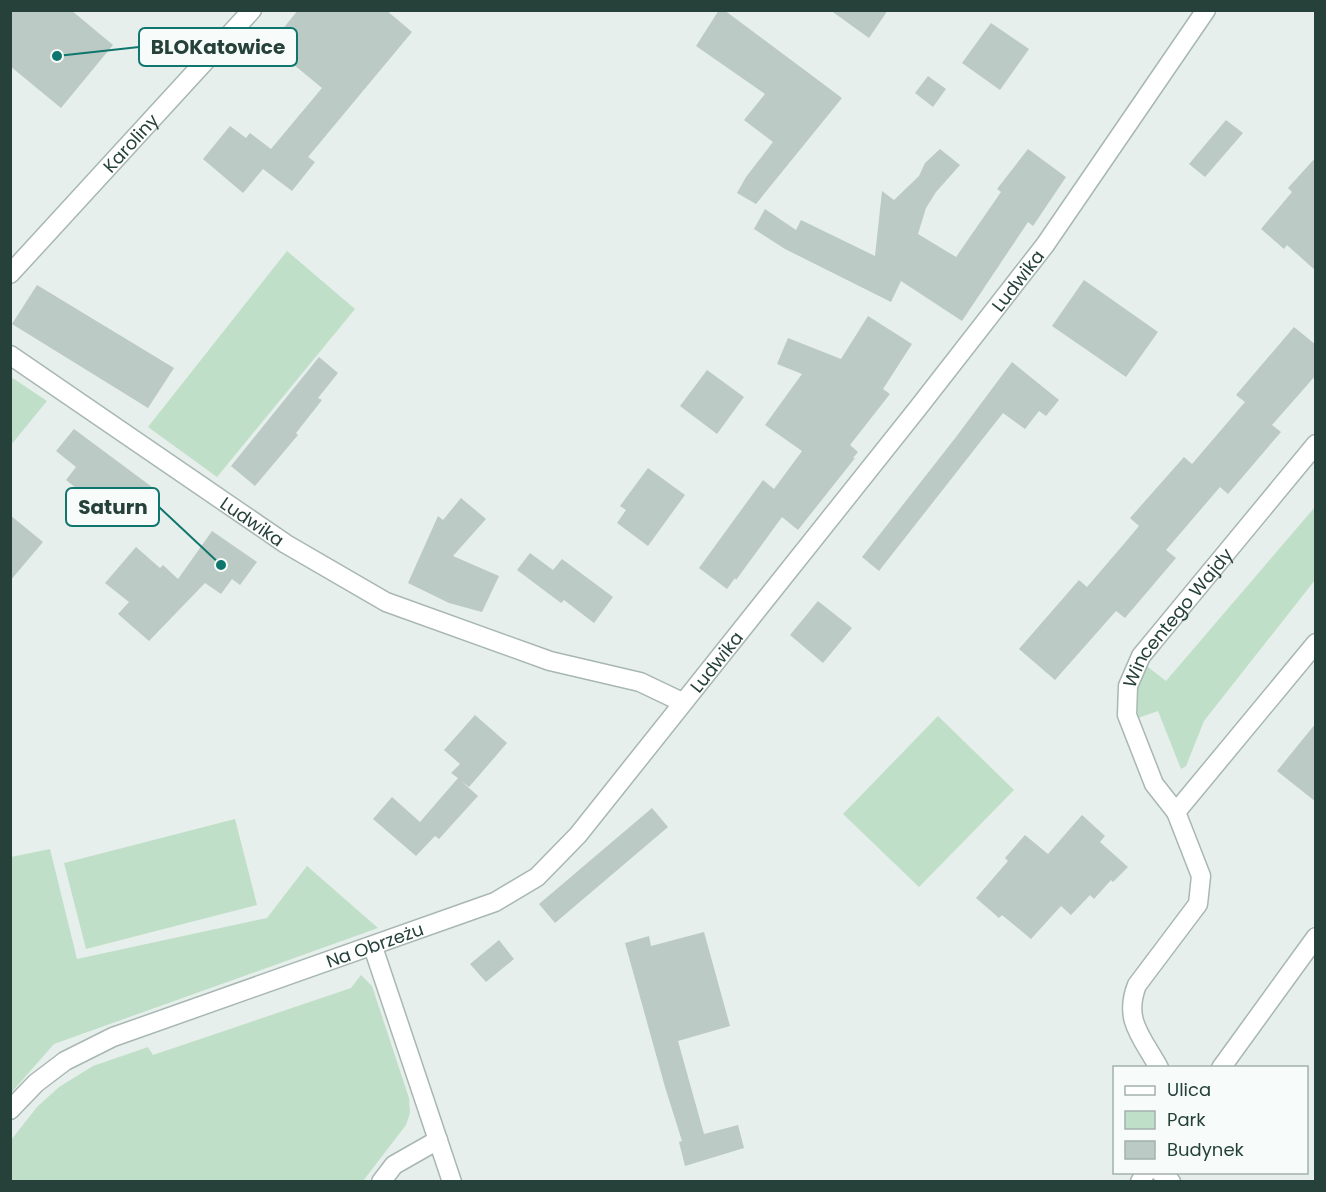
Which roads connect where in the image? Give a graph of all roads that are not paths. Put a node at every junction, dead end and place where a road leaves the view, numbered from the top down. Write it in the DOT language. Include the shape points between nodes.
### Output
graph roads {
  1 [pos="252,10"];
  2 [pos="1206,10"];
  3 [pos="10,274"];
  4 [pos="10,355"];
  5 [pos="1316,444"];
  6 [pos="1316,643"];
  7 [pos="682,702"];
  8 [pos="1176,812"];
  9 [pos="1316,936"];
  10 [pos="373,947"];
  11 [pos="1158,1066"];
  12 [pos="1222,1066"];
  13 [pos="10,1110"];
  14 [pos="438,1140"];
  15 [pos="381,1182"];
  16 [pos="452,1182"];
  1 -- 3 [label="street, Karoliny"];
  2 -- 7 [label="street, Ludwika" via="1045,245"];
  4 -- 7 [label="street, Ludwika" via="286,544 386,602 550,661 640,681"];
  5 -- 8 [label="street, Wincentego Wajdy" via="1141,656 1128,686 1127,715 1132,730 1154,784"];
  6 -- 8 [label="street"];
  7 -- 10 [label="street, Na Obrzeżu" via="578,835 537,877 495,902"];
  8 -- 11 [label="street, Wincentego Wajdy" via="1201,876 1198,904 1137,984 1131,1000 1132,1019"];
  9 -- 12 [label="street"];
  10 -- 13 [label="street, Na Obrzeżu" via="113,1037 65,1060"];
  10 -- 14 [label="street"];
  14 -- 15 [label="street" via="394,1165"];
  14 -- 16 [label="street"];
}
